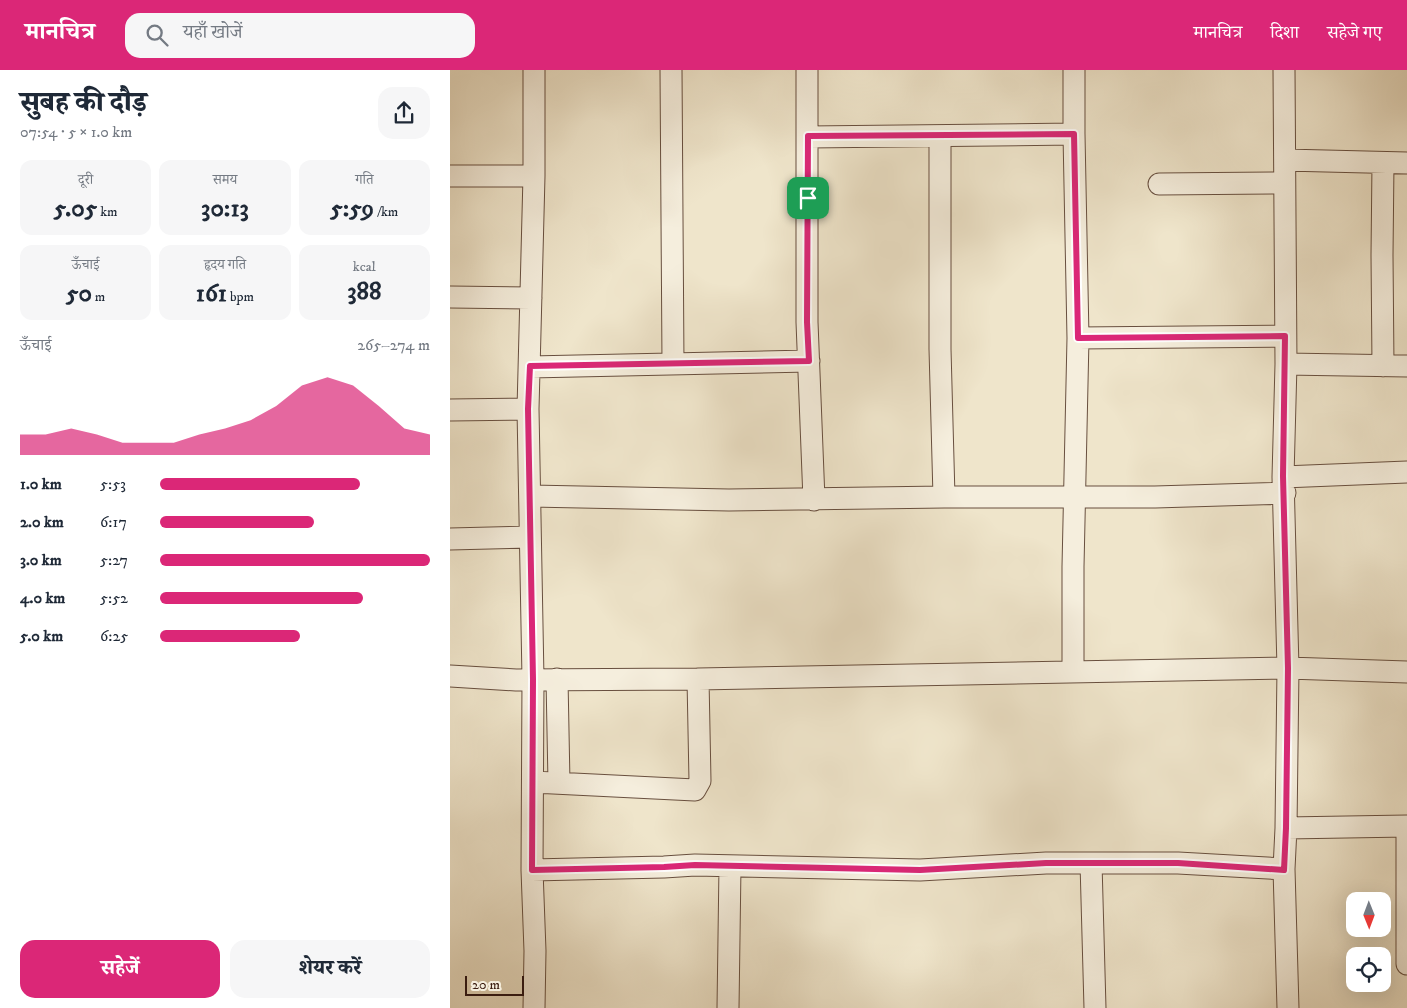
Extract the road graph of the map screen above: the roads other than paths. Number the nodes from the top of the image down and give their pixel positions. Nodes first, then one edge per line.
1 (534, 70) edge
2 (671, 70) edge
3 (807, 70) edge
4 (1074, 70) edge
5 (1284, 70) edge
6 (1074, 134) junction
7 (808, 136) junction
8 (940, 136) junction
9 (1285, 160) junction
10 (1384, 163) junction
11 (1407, 163) edge
12 (450, 176) edge
13 (534, 176) junction
14 (1284, 183) junction
15 (1159, 184) dead end
16 (450, 297) edge
17 (531, 298) junction
18 (1285, 336) junction
19 (1078, 338) junction
20 (809, 361) junction
21 (674, 364) junction
22 (1286, 364) junction
23 (530, 366) junction
24 (1383, 366) junction
25 (1407, 366) edge
26 (528, 409) junction
27 (450, 410) edge
28 (1407, 472) edge
29 (1284, 485) junction
30 (530, 496) junction
31 (944, 497) junction
32 (1075, 498) junction
33 (814, 500) junction
34 (530, 537) junction
35 (450, 539) edge
36 (1288, 668) junction
37 (1073, 672) junction
38 (1407, 672) edge
39 (450, 676) edge
40 (533, 679) junction
41 (557, 679) junction
42 (698, 679) junction
43 (533, 782) junction
44 (559, 783) junction
45 (1407, 826) edge
46 (1286, 828) junction
47 (1091, 863) junction
48 (730, 866) junction
49 (532, 870) junction
50 (1284, 870) junction
51 (1407, 964) edge
52 (534, 1008) edge
53 (728, 1008) edge
54 (1094, 1008) edge
55 (1288, 1008) edge

1 - 13 street
2 - 21 street
3 - 7 street
4 - 6 street
5 - 9 street
6 - 8 street
6 - 19 street
7 - 8 street
7 - 20 street
8 - 31 street
9 - 10 street
9 - 14 street
10 - 11 street
10 - 24 street
12 - 13 street
13 - 17 street
14 - 15 street
14 - 18 street
16 - 17 street
17 - 23 street
18 - 19 street
18 - 22 street
19 - 32 street
20 - 21 street
20 - 33 street
21 - 23 street
22 - 24 street
22 - 29 street
23 - 26 street
24 - 25 street
26 - 27 street
26 - 30 street
28 - 29 street
29 - 32 street
29 - 36 street
30 - 33 street
30 - 34 street
31 - 32 street
31 - 33 street
32 - 37 street
34 - 35 street
34 - 40 street
36 - 37 street
36 - 38 street
36 - 46 street
37 - 42 street
39 - 40 street
40 - 41 street
40 - 43 street
41 - 42 street
41 - 44 street
42 - 44 street
43 - 44 street
43 - 49 street
45 - 46 street
45 - 51 street
46 - 50 street
47 - 48 street
47 - 50 street
47 - 54 street
48 - 49 street
48 - 53 street
49 - 52 street
50 - 55 street

